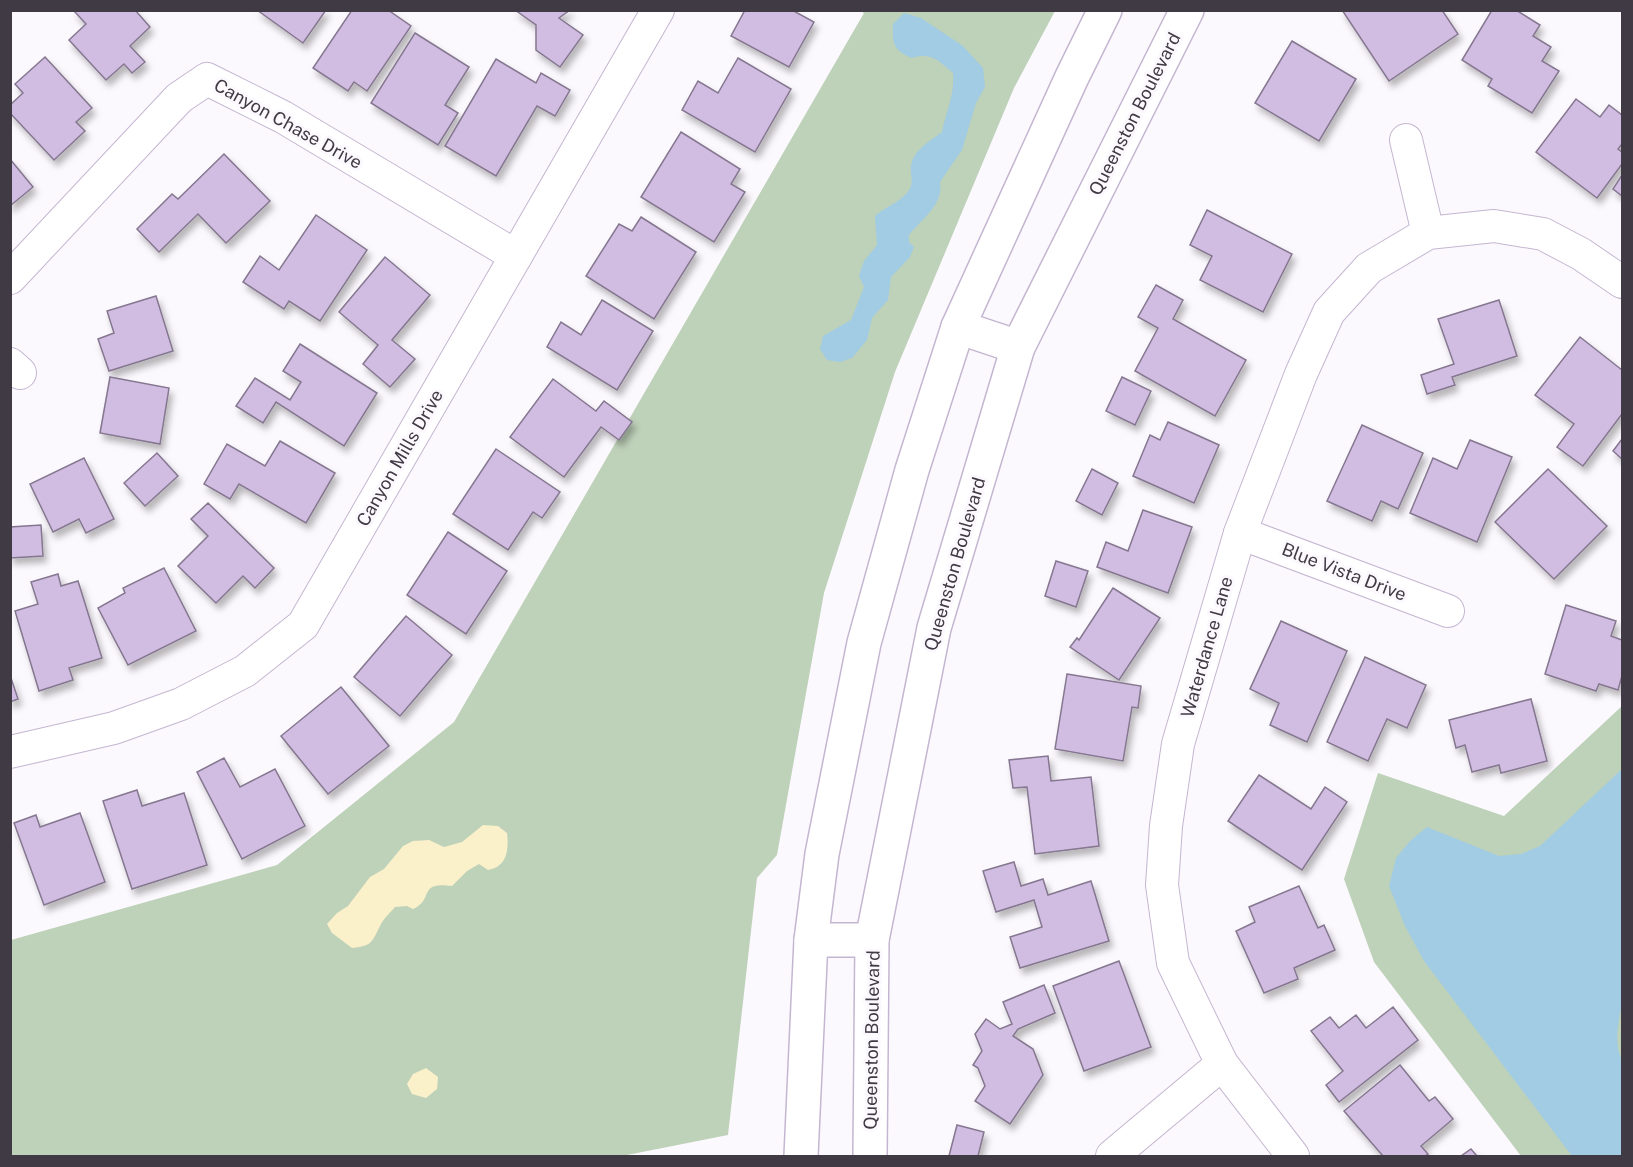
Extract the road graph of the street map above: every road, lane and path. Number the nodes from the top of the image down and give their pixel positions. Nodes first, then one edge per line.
1 (658, 10) edge
2 (1105, 10) edge
3 (1187, 10) edge
4 (1406, 140) dead end
5 (1428, 233) junction
6 (516, 256) junction
7 (10, 278) edge
8 (1623, 282) edge
9 (958, 327) junction
10 (1018, 346) junction
11 (1240, 532) junction
12 (1448, 611) dead end
13 (10, 752) edge
14 (812, 940) junction
15 (872, 940) junction
16 (1222, 1064) junction
17 (801, 1156) edge
18 (870, 1156) edge
19 (1112, 1156) edge
20 (1293, 1156) edge

1 - 6 street, Canyon Mills Drive
2 - 9 main road
3 - 10 main road, Queenston Boulevard
4 - 5 street
5 - 8 street, Waterdance Lane
5 - 11 street, Waterdance Lane
6 - 7 street, Canyon Chase Drive
6 - 13 street, Canyon Mills Drive
9 - 10 main road
9 - 14 main road
10 - 15 main road, Queenston Boulevard
11 - 12 street, Blue Vista Drive
11 - 16 street, Waterdance Lane
14 - 15 main road
14 - 17 main road
15 - 18 main road, Queenston Boulevard
16 - 19 street
16 - 20 street, Waterdance Lane

